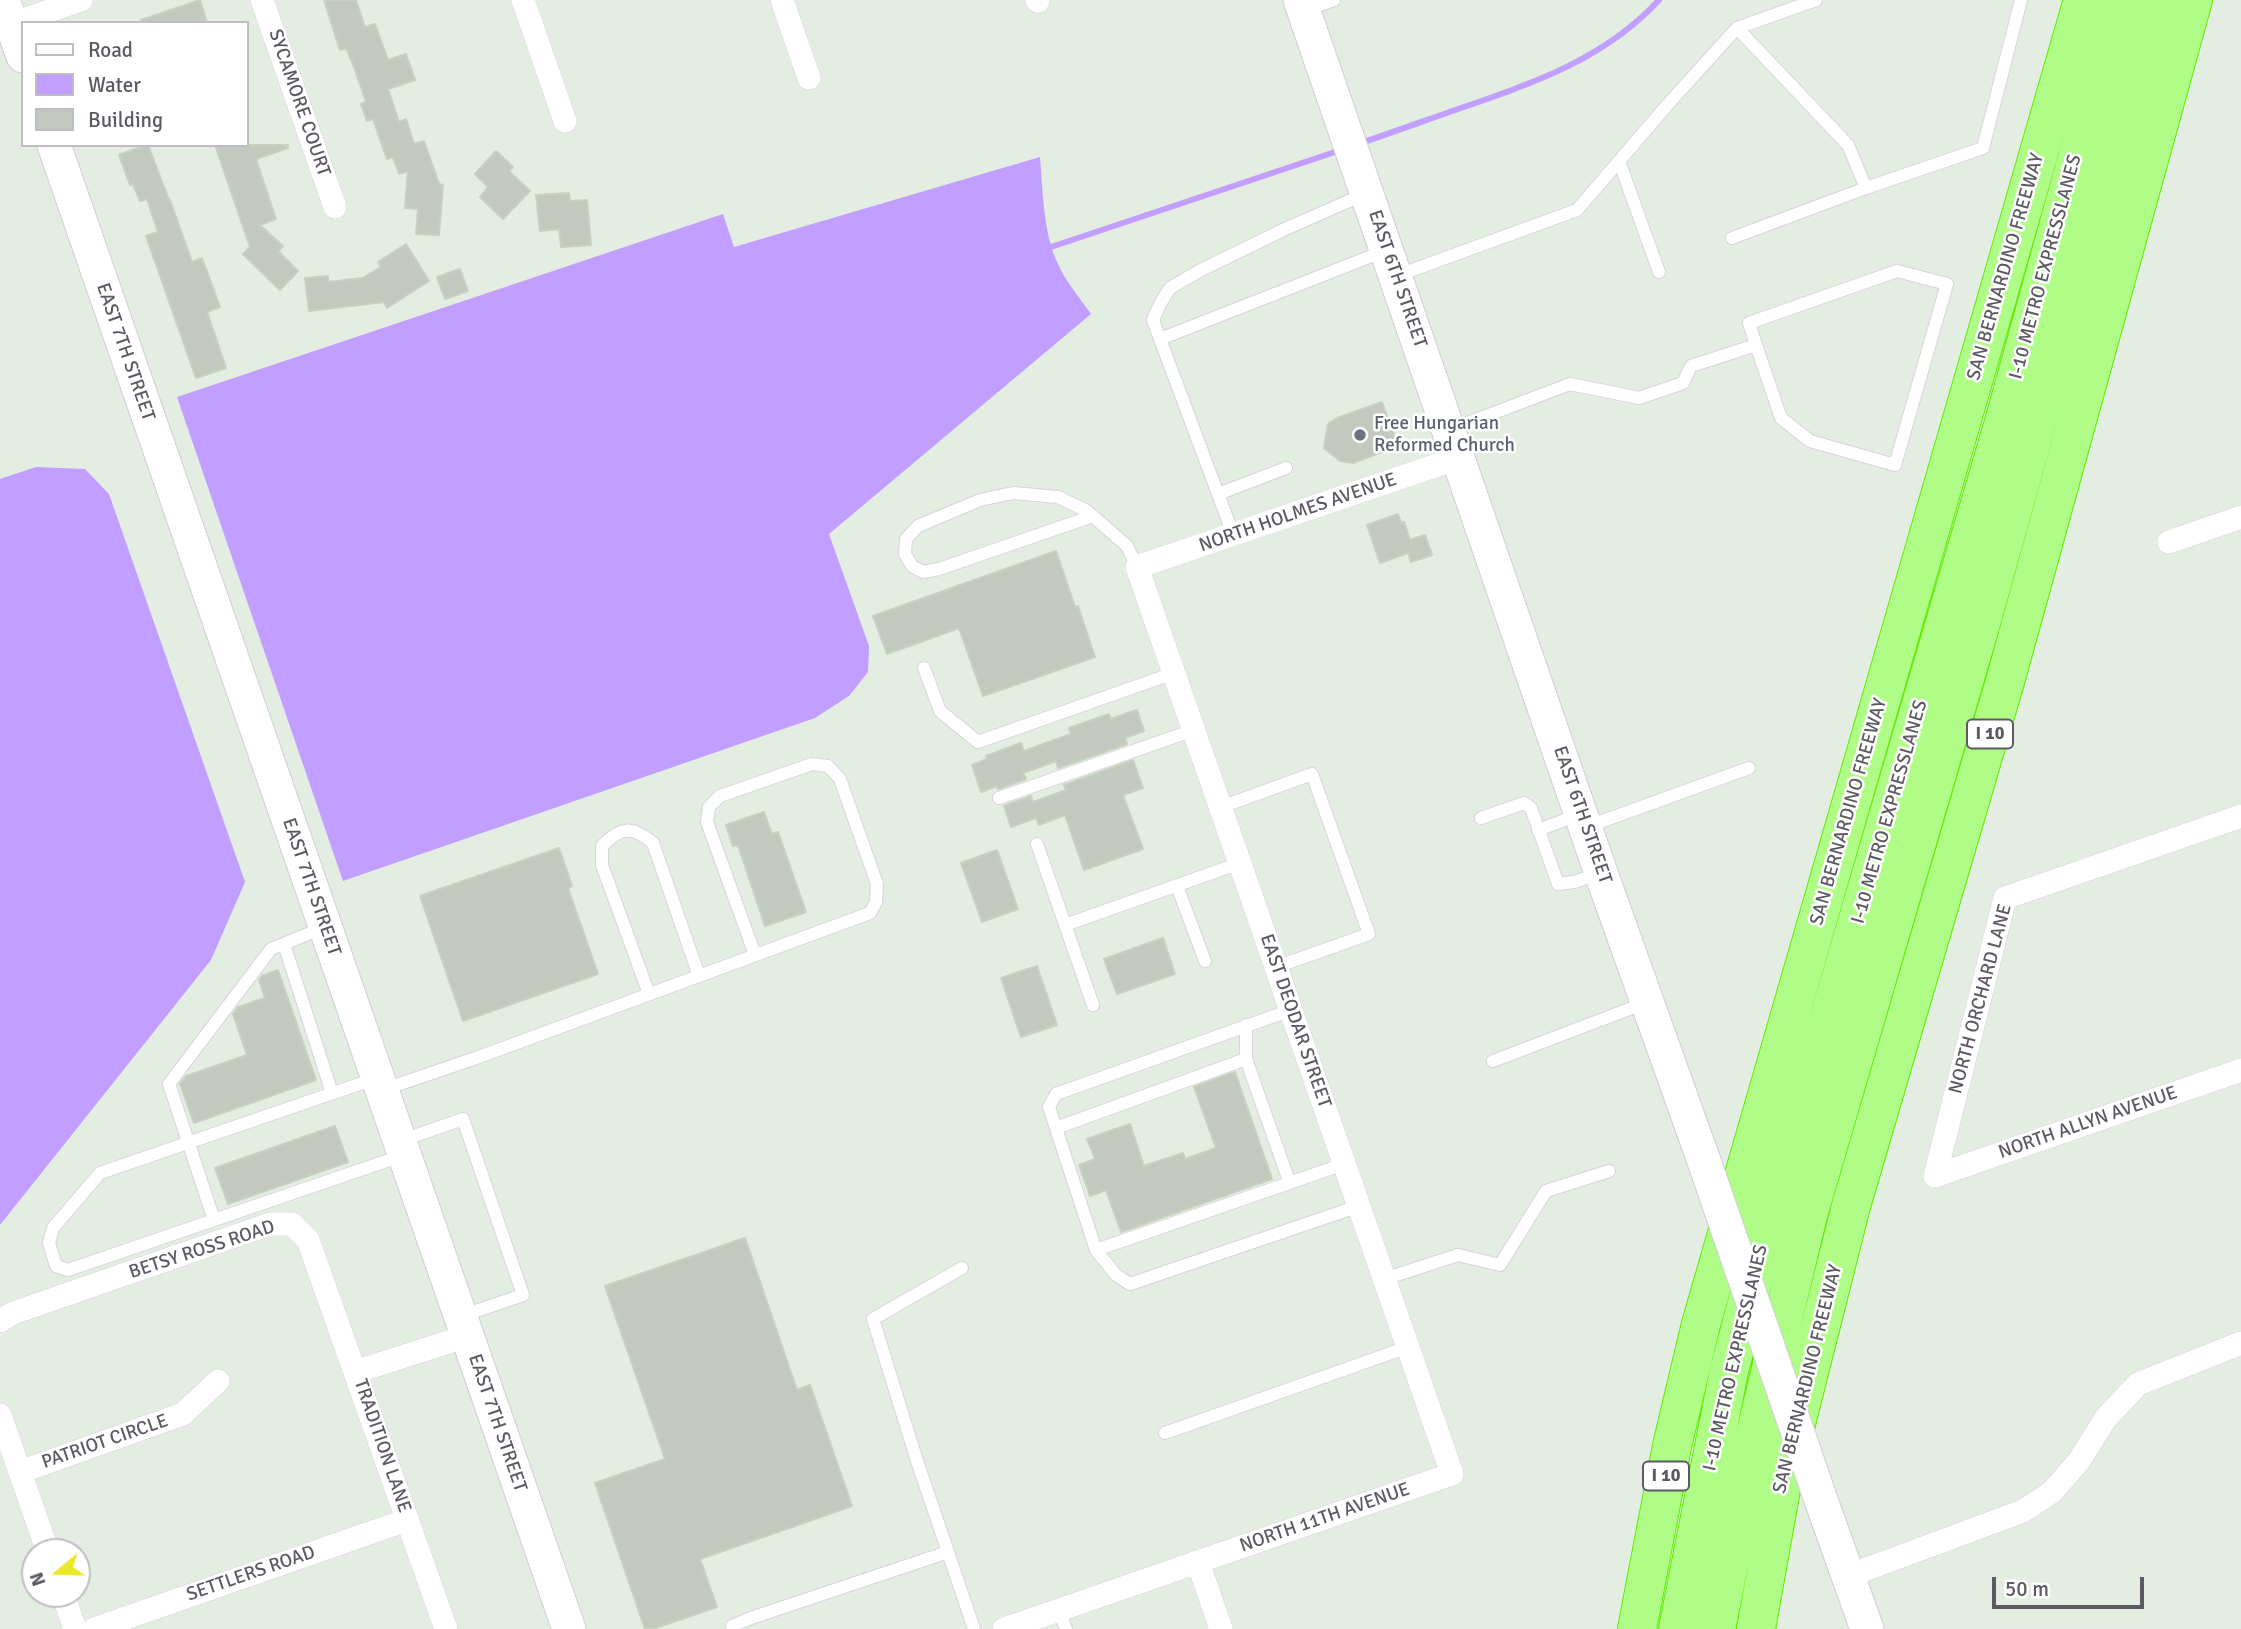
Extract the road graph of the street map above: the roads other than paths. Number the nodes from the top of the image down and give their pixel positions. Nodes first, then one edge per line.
1 (81, 0) edge
2 (262, 0) edge
3 (523, 0) edge
4 (782, 0) edge
5 (1816, 0) edge
6 (2021, 0) edge
7 (2083, 0) edge
8 (2093, 0) edge
9 (2121, 0) edge
10 (2155, 0) edge
11 (2193, 0) edge
12 (1312, 4) edge
13 (5, 17) edge
14 (1737, 28) junction
15 (21, 52) edge
16 (2062, 76) junction
17 (809, 78) dead end
18 (565, 121) dead end
19 (55, 147) edge
20 (1619, 161) junction
21 (1365, 187) junction
22 (1866, 188) junction
23 (335, 207) dead end
24 (1732, 238) dead end
25 (1391, 263) junction
26 (1659, 272) dead end
27 (2065, 323) junction
28 (1160, 338) junction
29 (1756, 345) junction
30 (1453, 444) junction
31 (1286, 468) dead end
32 (1218, 494) junction
33 (1093, 516) junction
34 (2241, 517) edge
35 (1233, 534) junction
36 (2169, 542) dead end
37 (1138, 567) junction
38 (924, 668) dead end
39 (1174, 673) junction
40 (2006, 678) junction
41 (1194, 730) junction
42 (1749, 768) dead end
43 (999, 798) dead end
44 (1221, 807) junction
45 (2241, 816) edge
46 (1481, 818) dead end
47 (1583, 820) junction
48 (1538, 830) junction
49 (1037, 844) dead end
50 (1240, 863) junction
51 (1601, 873) junction
52 (1177, 886) junction
53 (1065, 925) junction
54 (325, 927) junction
55 (284, 944) junction
56 (755, 955) junction
57 (1205, 961) dead end
58 (1276, 967) junction
59 (699, 975) junction
60 (649, 994) junction
61 (1649, 1002) junction
62 (1093, 1005) dead end
63 (1291, 1010) junction
64 (1245, 1026) junction
65 (1246, 1059) junction
66 (1493, 1061) dead end
67 (2241, 1070) edge
68 (380, 1084) junction
69 (332, 1093) junction
70 (1056, 1128) junction
71 (189, 1142) junction
72 (402, 1148) junction
73 (1345, 1164) junction
74 (1609, 1171) dead end
75 (1935, 1176) joint
76 (1289, 1181) junction
77 (1359, 1206) junction
78 (214, 1220) junction
79 (1096, 1250) junction
80 (962, 1268) dead end
81 (1384, 1279) junction
82 (0, 1321) edge
83 (464, 1326) junction
84 (2241, 1343) edge
85 (1408, 1347) junction
86 (355, 1372) junction
87 (218, 1381) dead end
88 (0, 1415) edge
89 (1165, 1433) dead end
90 (1672, 1446) junction
91 (20, 1472) junction
92 (1452, 1474) joint
93 (407, 1520) junction
94 (43, 1538) edge
95 (948, 1552) junction
96 (1198, 1562) junction
97 (1848, 1576) junction
98 (68, 1608) edge
99 (1062, 1620) edge
100 (75, 1629) edge
101 (94, 1629) edge
102 (446, 1629) edge
103 (569, 1629) edge
104 (733, 1629) edge
105 (975, 1629) edge
106 (1004, 1629) edge
107 (1221, 1629) edge
108 (1637, 1629) edge
109 (1672, 1629) edge
110 (1678, 1629) edge
111 (1716, 1629) edge
112 (1756, 1629) edge
113 (1867, 1629) edge

1 - 13 street
2 - 23 street, SYCAMORE COURT
3 - 18 street
4 - 17 street
5 - 14 lane
6 - 22 lane
7 - 16 highway, SAN BERNARDINO FREEWAY / I 10
8 - 16 highway
9 - 110 highway, I-10 METRO EXPRESSLANES
10 - 27 highway, I-10 METRO EXPRESSLANES
11 - 40 highway, SAN BERNARDINO FREEWAY / I 10
12 - 21 main road, EAST 6TH STREET
13 - 15 main road
14 - 20 lane
14 - 22 lane
16 - 90 highway, SAN BERNARDINO FREEWAY / I 10
19 - 54 main road, EAST 7TH STREET
20 - 25 lane
20 - 26 lane
21 - 25 main road, EAST 6TH STREET
21 - 28 lane
22 - 24 lane
25 - 28 lane
25 - 30 main road, EAST 6TH STREET
27 - 40 highway
27 - 111 highway, I-10 METRO EXPRESSLANES
28 - 32 lane
29 - 29 lane
29 - 30 lane
30 - 35 street, NORTH HOLMES AVENUE
30 - 47 main road, EAST 6TH STREET
31 - 32 lane
32 - 35 lane
33 - 33 lane
33 - 37 lane
34 - 36 street
35 - 37 street, NORTH HOLMES AVENUE
37 - 39 street, EAST DEODAR STREET
38 - 39 lane
39 - 41 street, EAST DEODAR STREET
40 - 112 highway, SAN BERNARDINO FREEWAY / I 10
41 - 43 lane
41 - 44 street, EAST DEODAR STREET
42 - 47 lane
44 - 50 street, EAST DEODAR STREET
44 - 58 lane
45 - 75 street, NORTH ORCHARD LANE
46 - 48 lane
47 - 48 lane
47 - 51 main road, EAST 6TH STREET
48 - 51 lane
49 - 53 lane
50 - 52 lane
50 - 58 street, EAST DEODAR STREET
51 - 61 main road, EAST 6TH STREET
52 - 53 lane
52 - 57 lane
53 - 62 lane
54 - 55 lane
54 - 68 main road, EAST 7TH STREET
55 - 69 lane
55 - 71 lane
56 - 56 lane
56 - 59 lane
58 - 63 street, EAST DEODAR STREET
59 - 60 lane
59 - 60 lane
60 - 68 lane
61 - 66 lane
61 - 97 main road, EAST 6TH STREET, bridge
63 - 64 lane
63 - 73 street, EAST DEODAR STREET
64 - 65 lane
64 - 70 lane
65 - 70 lane
65 - 76 lane
67 - 75 street, NORTH ALLYN AVENUE
68 - 69 lane
68 - 72 main road, EAST 7TH STREET
69 - 71 lane
70 - 79 lane
71 - 78 lane
71 - 78 lane
72 - 78 lane
72 - 83 main road, EAST 7TH STREET
72 - 83 lane
73 - 76 lane
73 - 77 street, EAST DEODAR STREET
74 - 81 lane
76 - 79 lane
77 - 79 lane
77 - 81 street, EAST DEODAR STREET
80 - 95 lane
81 - 85 street, EAST DEODAR STREET
82 - 86 street, BETSY ROSS ROAD
83 - 86 street, TRADITION LANE
83 - 103 main road, EAST 7TH STREET
84 - 97 street
85 - 89 lane
85 - 92 street, EAST DEODAR STREET
86 - 93 street, TRADITION LANE
87 - 91 street, PATRIOT CIRCLE
88 - 91 street
90 - 108 highway, SAN BERNARDINO FREEWAY / I 10
90 - 109 highway
91 - 94 street
92 - 96 street, NORTH 11TH AVENUE
93 - 101 street, SETTLERS ROAD
93 - 102 street, TRADITION LANE
95 - 104 lane
95 - 105 lane
96 - 99 street, NORTH 11TH AVENUE
96 - 107 street
97 - 113 main road, EAST 6TH STREET
98 - 100 street
99 - 106 street, NORTH 11TH AVENUE

